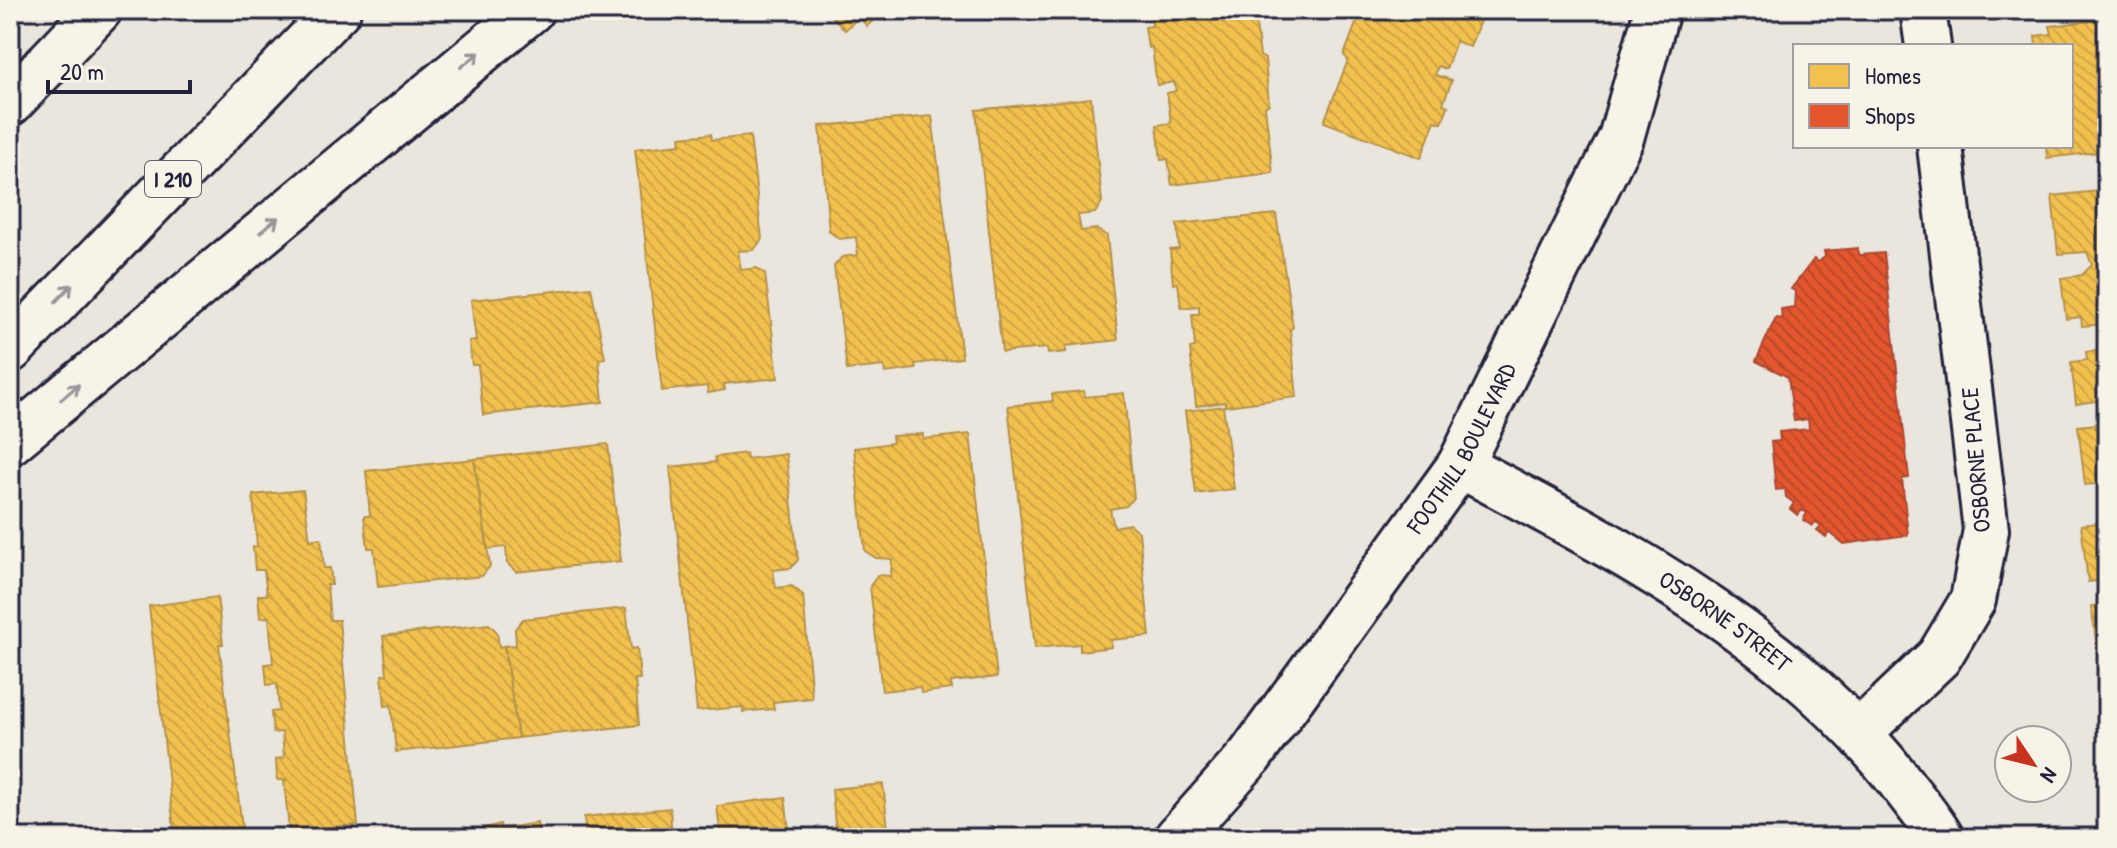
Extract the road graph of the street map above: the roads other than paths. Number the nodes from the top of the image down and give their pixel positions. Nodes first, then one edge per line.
1 (99, 10) edge
2 (338, 10) edge
3 (531, 10) edge
4 (1657, 10) edge
5 (1923, 10) edge
6 (1928, 44) edge
7 (10, 103) edge
8 (1940, 148) edge
9 (10, 350) edge
10 (10, 442) edge
11 (1460, 465) junction
12 (1861, 731) junction
13 (1177, 838) edge
14 (1941, 838) edge

1 - 7 main road
9 -> 2 main road, I 210
10 -> 3 main road
4 - 11 main road, FOOTHILL BOULEVARD
5 - 6 main road
8 - 12 main road, OSBORNE PLACE
11 - 12 main road, OSBORNE STREET
11 - 13 main road, FOOTHILL BOULEVARD
12 - 14 main road, OSBORNE STREET

